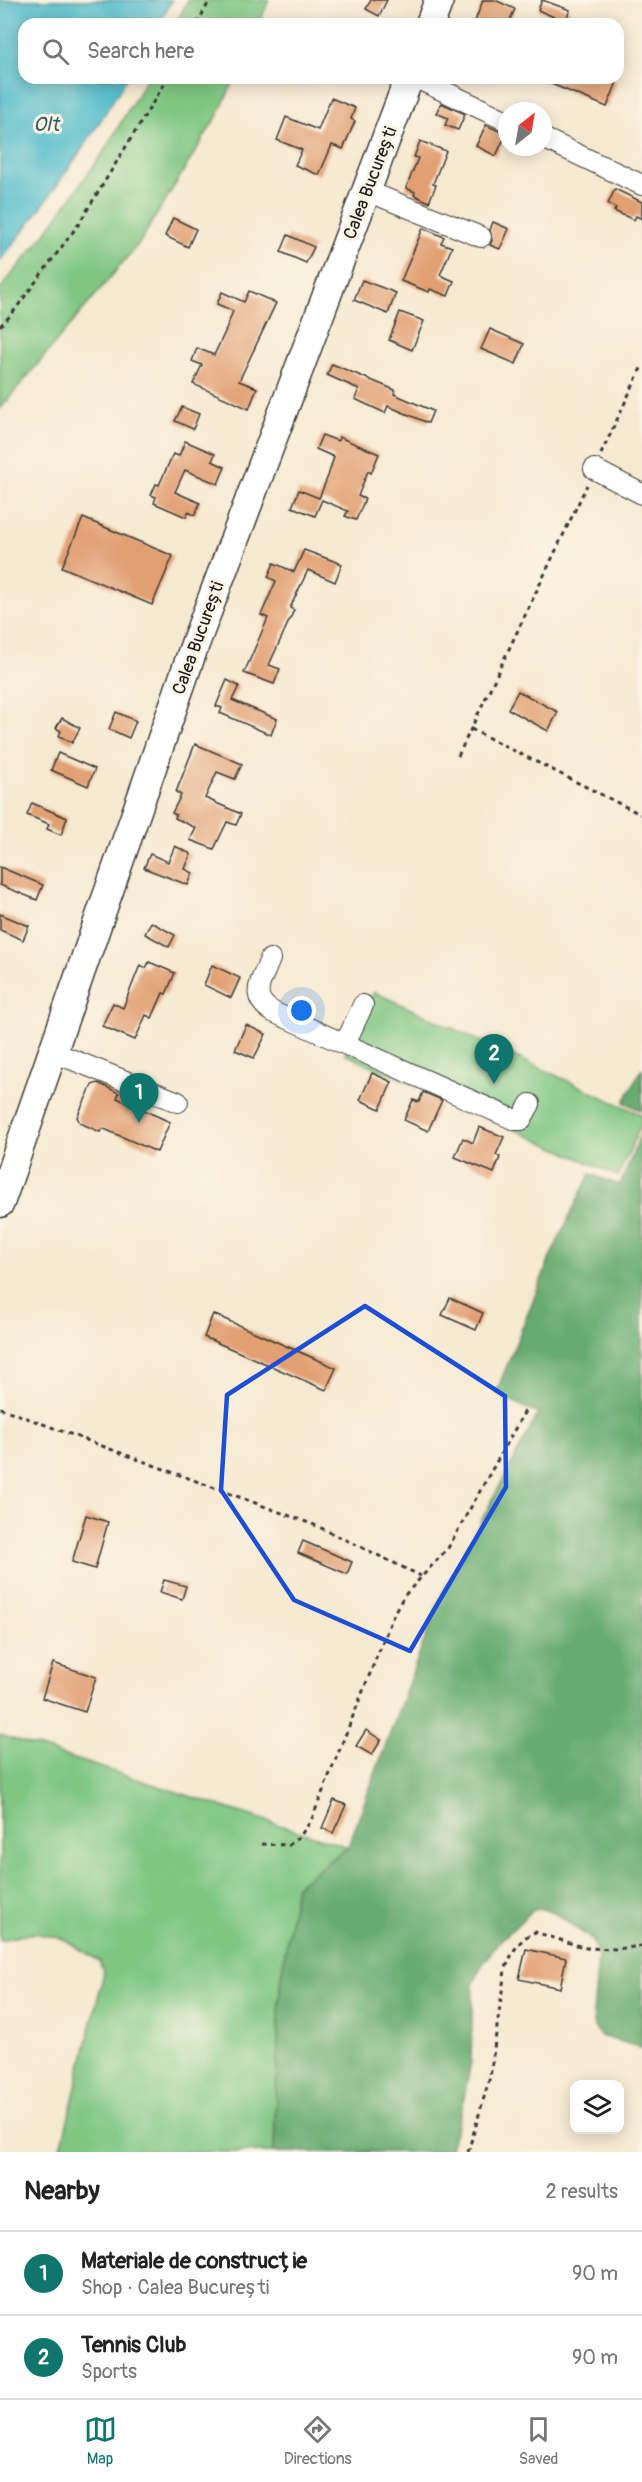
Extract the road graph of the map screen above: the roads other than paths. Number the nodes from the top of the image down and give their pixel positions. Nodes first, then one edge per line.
1 (439, 0) edge
2 (432, 18) edge
3 (408, 84) edge
4 (429, 84) edge
5 (498, 117) edge
6 (552, 142) edge
7 (642, 186) edge
8 (367, 191) junction
9 (481, 237) dead end
10 (594, 468) road end
11 (642, 494) edge
12 (270, 959) dead end
13 (363, 1005) dead end
14 (345, 1044) junction
15 (53, 1052) junction
16 (178, 1102) dead end
17 (530, 1104) dead end
18 (0, 1203) edge

1 - 2 highway
3 - 8 highway, Calea București
4 - 5 street
6 - 7 street
8 - 9 street
8 - 15 highway, Calea București
10 - 11 street
12 - 14 street
13 - 14 street
14 - 17 street
15 - 16 street
15 - 18 highway, Calea București

